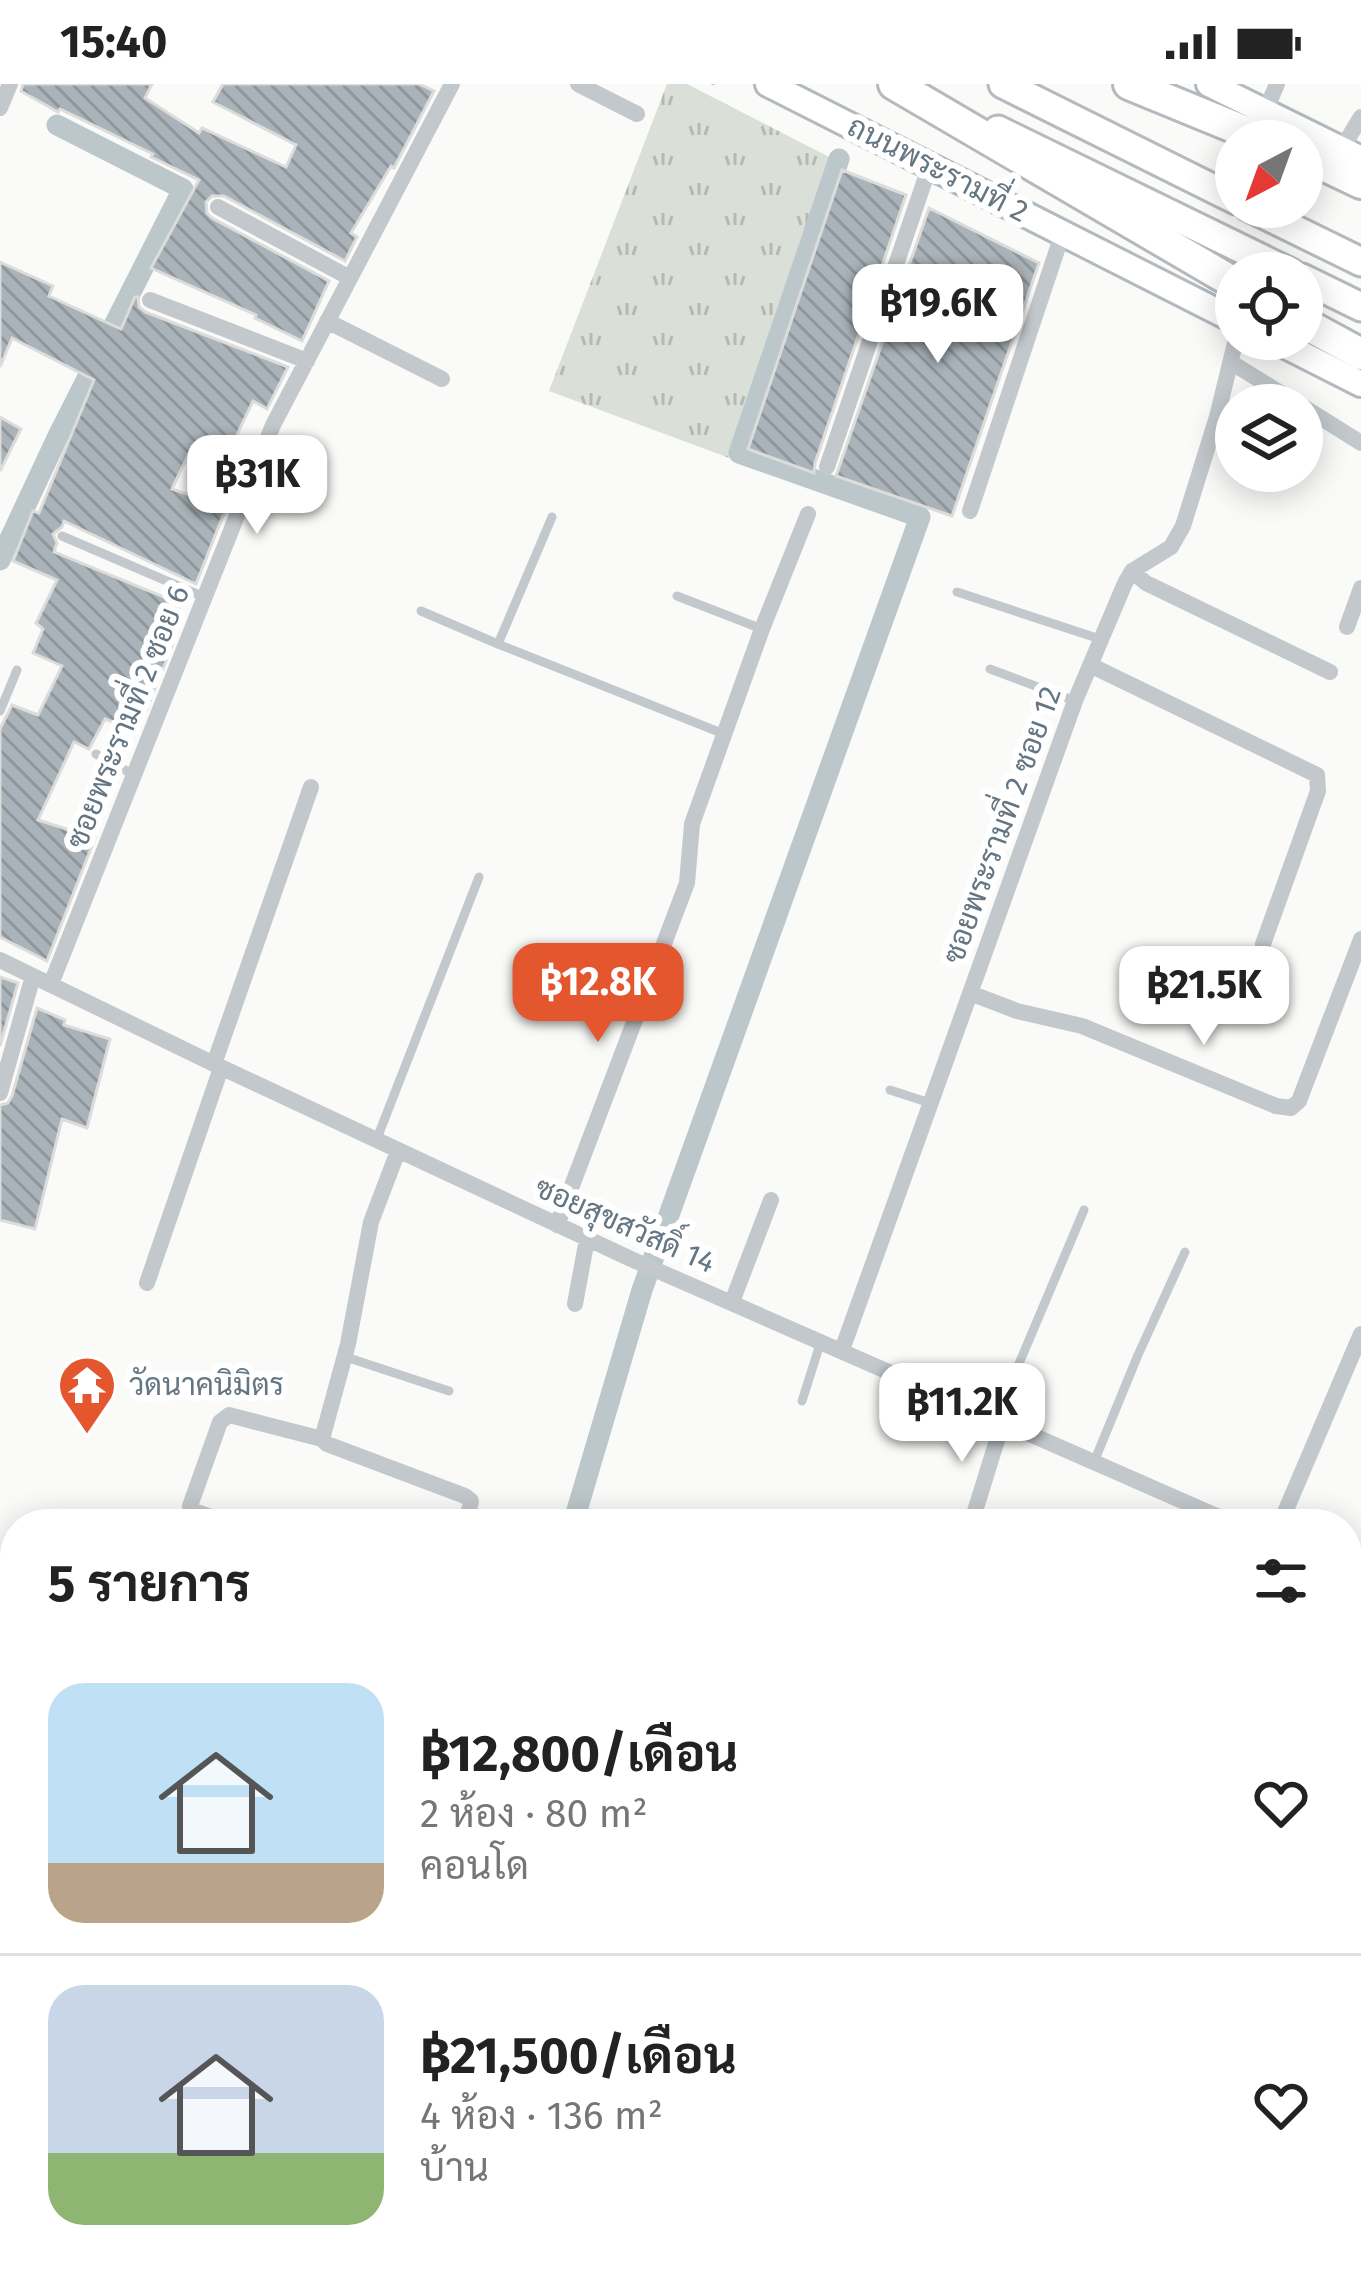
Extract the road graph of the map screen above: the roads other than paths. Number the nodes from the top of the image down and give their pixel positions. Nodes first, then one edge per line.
1 (10, 84) edge
2 (452, 84) edge
3 (578, 84) edge
4 (768, 84) edge
5 (898, 84) edge
6 (1003, 84) edge
7 (1129, 84) edge
8 (1160, 84) edge
9 (1209, 84) edge
10 (1277, 84) edge
11 (0, 108) edge
12 (637, 114) dead end
13 (1361, 117) edge
14 (1237, 120) edge
15 (1244, 120) edge
16 (1256, 120) edge
17 (1272, 120) edge
18 (1326, 156) edge
19 (930, 165) junction
20 (1361, 183) edge
21 (1215, 190) edge
22 (218, 207) dead end
23 (1292, 228) edge
24 (1063, 232) junction
25 (1247, 252) edge
26 (1361, 262) edge
27 (1215, 272) edge
28 (350, 278) junction
29 (1323, 288) edge
30 (150, 300) dead end
31 (1361, 307) edge
32 (1215, 310) edge
33 (328, 321) junction
34 (1323, 334) edge
35 (1361, 354) edge
36 (1232, 360) edge
37 (1314, 360) edge
38 (307, 361) junction
39 (1232, 363) junction
40 (442, 380) dead end
41 (1266, 384) edge
42 (1361, 384) edge
43 (1323, 419) edge
44 (1361, 442) edge
45 (827, 467) dead end
46 (970, 511) dead end
47 (808, 514) dead end
48 (552, 517) dead end
49 (62, 536) dead end
50 (1132, 572) junction
51 (1361, 588) edge
52 (957, 592) dead end
53 (677, 596) dead end
54 (205, 597) junction
55 (422, 611) dead end
56 (1347, 627) dead end
57 (762, 629) junction
58 (1100, 639) junction
59 (497, 644) junction
60 (1090, 665) junction
61 (990, 669) dead end
62 (17, 670) dead end
63 (1330, 672) dead end
64 (1075, 700) junction
65 (0, 711) edge
66 (724, 734) junction
67 (96, 754) dead end
68 (134, 775) junction
69 (311, 787) dead end
70 (478, 877) dead end
71 (1361, 939) edge
72 (1263, 944) dead end
73 (0, 960) edge
74 (33, 976) junction
75 (51, 984) junction
76 (970, 993) junction
77 (218, 1066) junction
78 (890, 1090) dead end
79 (0, 1093) edge
80 (931, 1103) junction
81 (376, 1141) junction
82 (398, 1151) junction
83 (771, 1200) dead end
84 (1084, 1210) dead end
85 (557, 1225) junction
86 (587, 1240) junction
87 (1185, 1252) dead end
88 (147, 1283) dead end
89 (732, 1302) junction
90 (575, 1304) dead end
91 (1361, 1334) edge
92 (820, 1341) junction
93 (842, 1351) junction
94 (345, 1357) junction
95 (449, 1391) dead end
96 (802, 1401) dead end
97 (999, 1420) junction
98 (322, 1439) junction
99 (1094, 1462) junction
100 (192, 1509) edge
101 (471, 1509) edge
102 (975, 1509) edge
103 (1201, 1509) edge
104 (1286, 1509) edge

1 - 11 street
2 - 28 street, ซอยพระรามที่ 2 ซอย 6
3 - 12 street
4 - 19 main road, ถนนพระรามที่ 2
5 - 25 main road, ถนนพระรามที่ 2
5 - 27 highway
6 - 21 main road
7 - 14 highway
8 - 15 highway
9 - 16 main road
10 - 17 street
13 - 18 street
18 - 20 highway
19 - 24 main road, ถนนพระรามที่ 2
19 - 45 street
22 - 28 street
23 - 26 main road
24 - 32 main road, ถนนพระรามที่ 2
24 - 46 street
28 - 33 street, ซอยพระรามที่ 2 ซอย 6
29 - 31 main road
30 - 38 street
33 - 38 street, ซอยพระรามที่ 2 ซอย 6
33 - 40 street
34 - 35 highway
36 - 39 street, ซอยพระรามที่ 2 ซอย 12
37 - 42 main road
38 - 54 street, ซอยพระรามที่ 2 ซอย 6
39 - 41 street
39 - 50 street, ซอยพระรามที่ 2 ซอย 12
43 - 44 street
47 - 57 street
48 - 59 lane
49 - 54 lane
50 - 58 street, ซอยพระรามที่ 2 ซอย 12
50 - 63 street
51 - 56 street
52 - 58 lane
53 - 57 lane
54 - 68 street, ซอยพระรามที่ 2 ซอย 6
55 - 59 lane
57 - 66 street
58 - 60 street, ซอยพระรามที่ 2 ซอย 12
59 - 66 lane
60 - 64 street, ซอยพระรามที่ 2 ซอย 12
60 - 72 street
61 - 64 lane
62 - 65 lane
64 - 76 street, ซอยพระรามที่ 2 ซอย 12
66 - 85 street
67 - 68 lane
68 - 75 street, ซอยพระรามที่ 2 ซอย 6
69 - 77 street
70 - 81 lane
71 - 76 street
73 - 74 street, ซอยสุขสวัสดิ์ 14
74 - 75 street, ซอยสุขสวัสดิ์ 14
74 - 79 street
75 - 77 street, ซอยสุขสวัสดิ์ 14
76 - 80 street, ซอยพระรามที่ 2 ซอย 12
77 - 81 street, ซอยสุขสวัสดิ์ 14
77 - 88 street
78 - 80 lane
80 - 93 street, ซอยพระรามที่ 2 ซอย 12
81 - 82 street, ซอยสุขสวัสดิ์ 14
82 - 85 street, ซอยสุขสวัสดิ์ 14
82 - 94 street
83 - 89 street
84 - 97 lane
85 - 86 street, ซอยสุขสวัสดิ์ 14
86 - 89 street, ซอยสุขสวัสดิ์ 14
86 - 90 street
87 - 99 lane
89 - 92 street, ซอยสุขสวัสดิ์ 14
91 - 104 street
92 - 93 street, ซอยสุขสวัสดิ์ 14
92 - 96 lane
93 - 97 street, ซอยสุขสวัสดิ์ 14
94 - 95 lane
94 - 98 street
97 - 99 street, ซอยสุขสวัสดิ์ 14
97 - 102 street
98 - 100 street
98 - 101 street
99 - 103 street, ซอยสุขสวัสดิ์ 14

